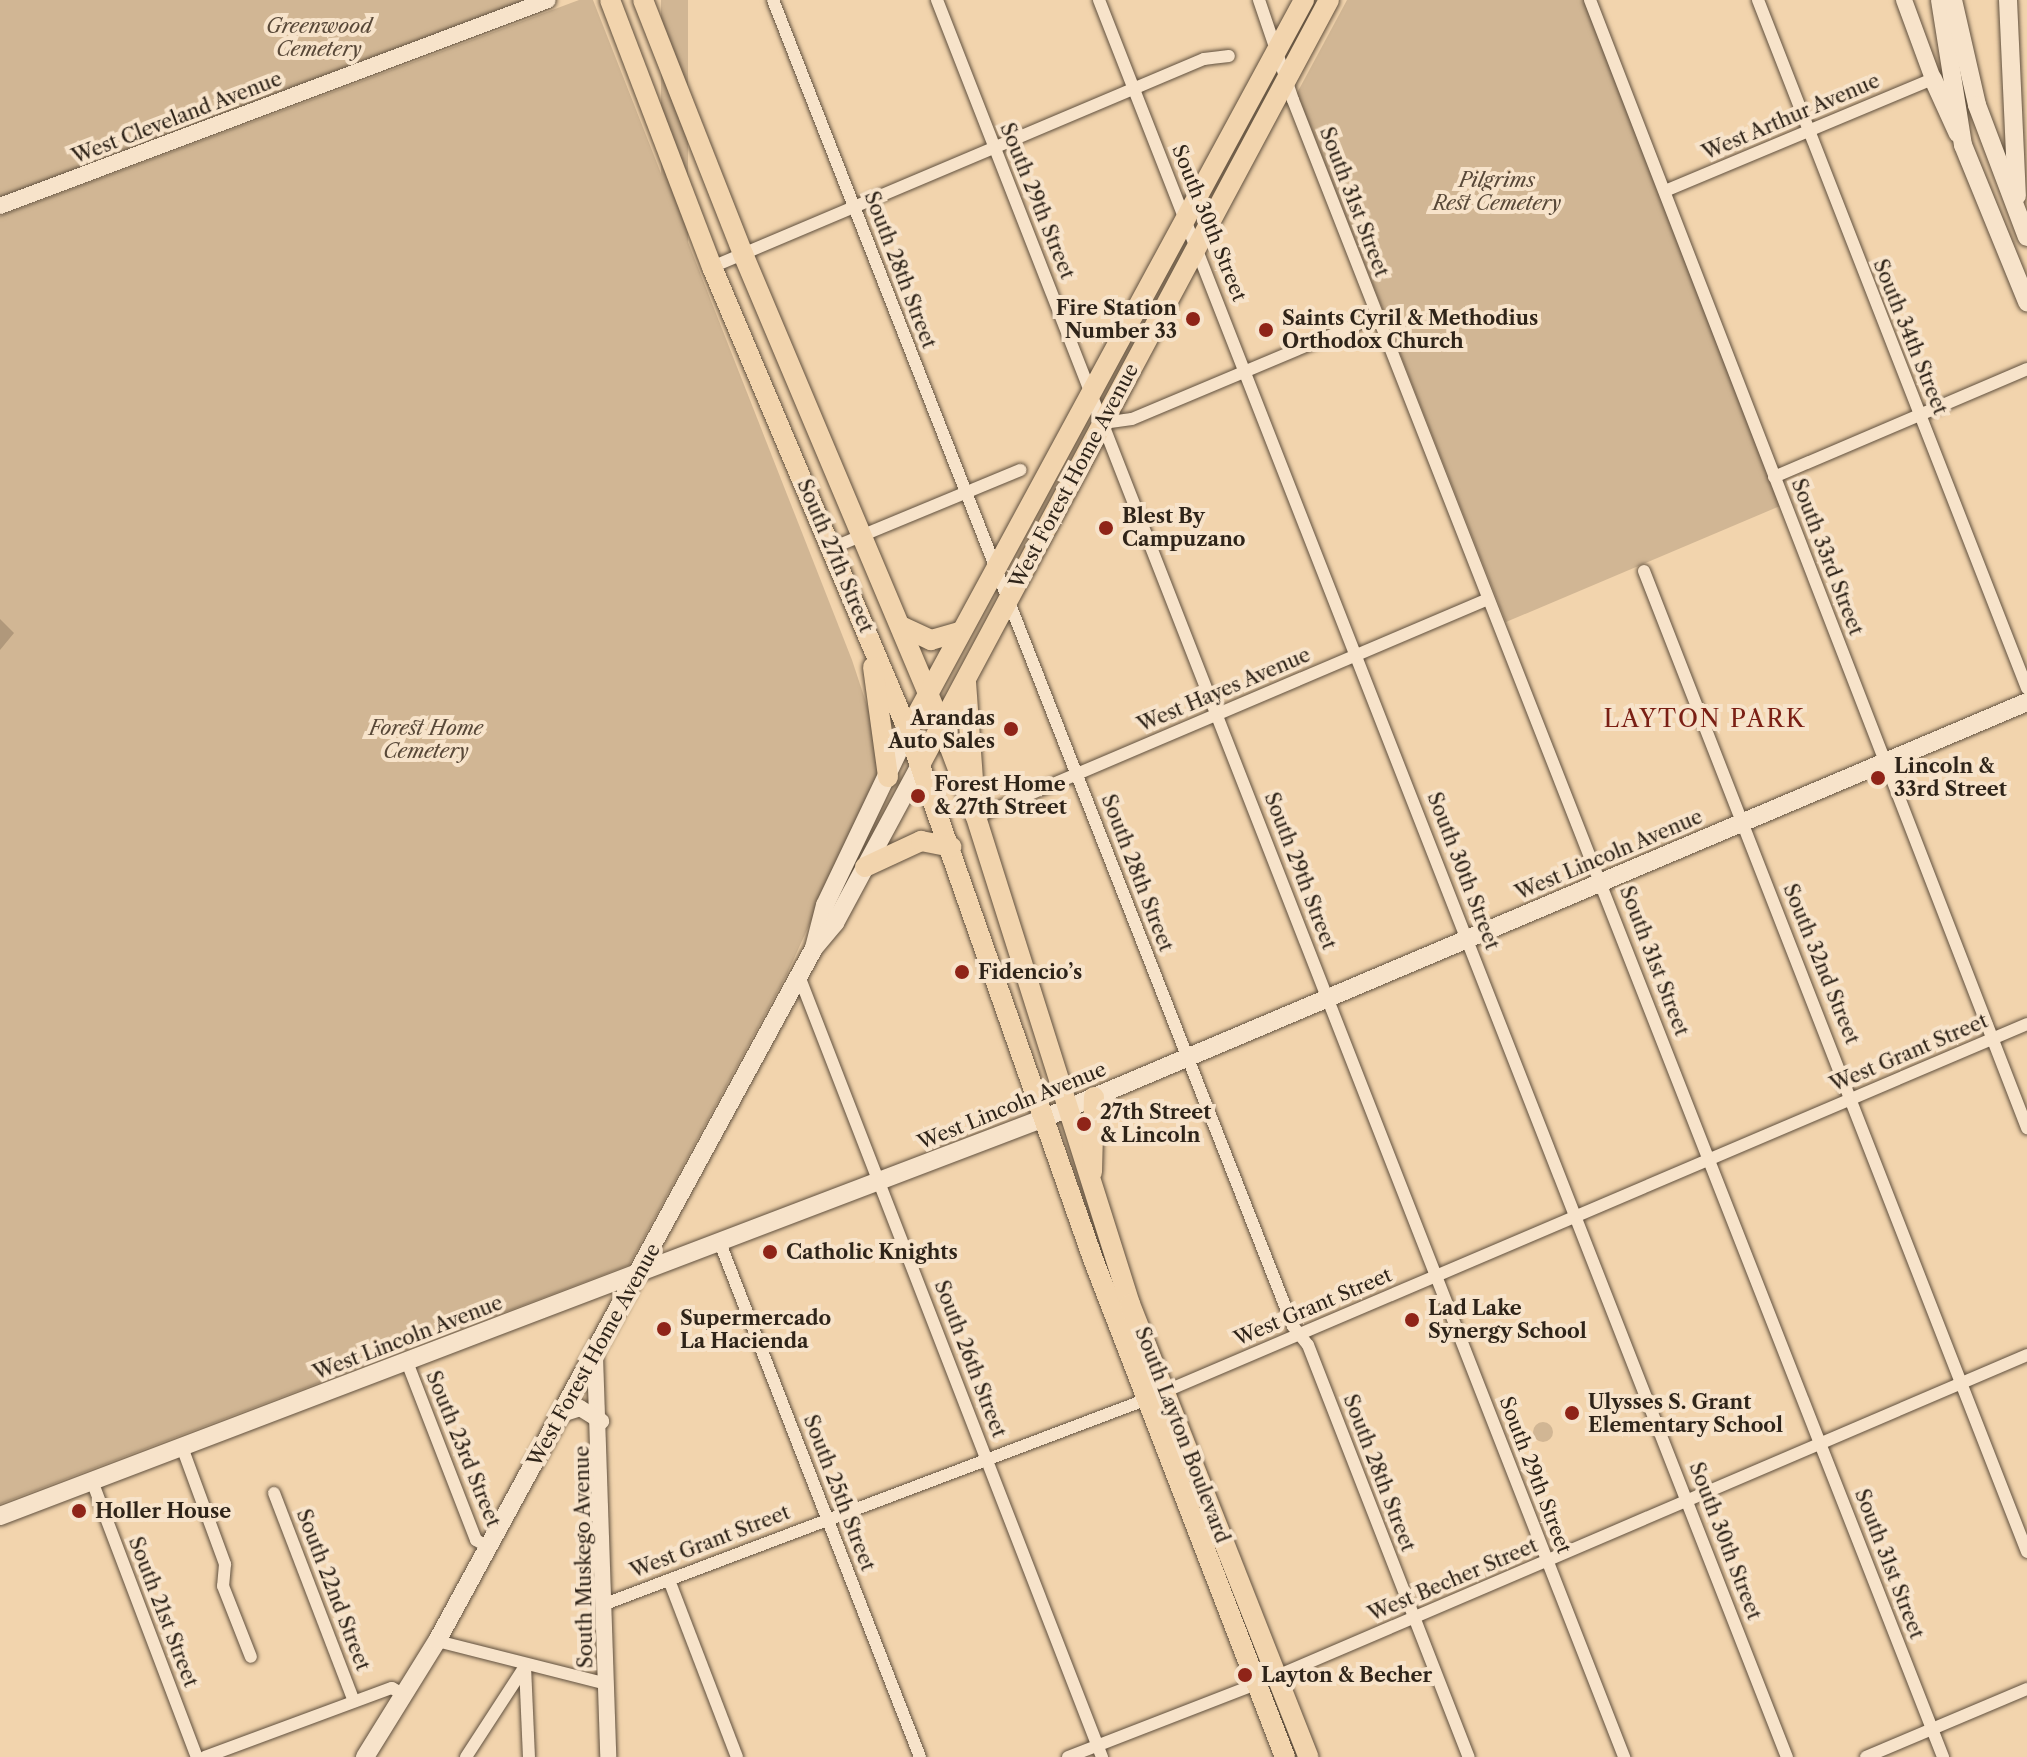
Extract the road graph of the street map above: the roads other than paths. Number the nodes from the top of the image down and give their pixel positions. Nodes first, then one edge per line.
1 (548, 0) edge
2 (610, 0) edge
3 (643, 0) edge
4 (773, 0) edge
5 (937, 0) edge
6 (1099, 0) edge
7 (1259, 0) edge
8 (1304, 0) edge
9 (1329, 0) edge
10 (1590, 0) edge
11 (1758, 0) edge
12 (1904, 0) edge
13 (1940, 0) edge
14 (1953, 0) edge
15 (2008, 0) edge
16 (1277, 49) junction
17 (1229, 56) dead end
18 (1933, 79) junction
19 (1287, 81) junction
20 (1135, 91) junction
21 (1808, 131) junction
22 (1963, 145) junction
23 (995, 149) junction
24 (1665, 191) junction
25 (0, 206) edge
26 (855, 208) junction
27 (2019, 215) junction
28 (1185, 216) junction
29 (2027, 237) edge
30 (1197, 246) junction
31 (743, 254) junction
32 (712, 267) junction
33 (2027, 302) edge
34 (1377, 316) junction
35 (2027, 369) edge
36 (1246, 372) junction
37 (1091, 392) junction
38 (1920, 415) junction
39 (1103, 423) junction
40 (1020, 470) dead end
41 (1774, 477) junction
42 (967, 493) junction
43 (864, 535) junction
44 (832, 548) junction
45 (996, 565) junction
46 (1644, 571) dead end
47 (1008, 599) junction
48 (1488, 599) junction
49 (903, 627) junction
50 (867, 632) junction
51 (959, 632) junction
52 (1357, 655) junction
53 (966, 678) junction
54 (2027, 688) edge
55 (928, 692) junction
56 (2027, 702) edge
57 (1217, 715) junction
58 (941, 724) junction
59 (908, 731) junction
60 (1884, 760) junction
61 (921, 763) junction
62 (1077, 774) junction
63 (888, 777) junction
64 (976, 817) junction
65 (1743, 821) junction
66 (951, 847) junction
67 (865, 867) junction
68 (1602, 882) junction
69 (1468, 939) junction
70 (814, 948) junction
71 (799, 976) junction
72 (1328, 999) junction
73 (2027, 1024) edge
74 (1993, 1039) junction
75 (1188, 1058) junction
76 (1094, 1097) junction
77 (1853, 1098) junction
78 (1068, 1108) junction
79 (1047, 1117) junction
80 (2027, 1128) edge
81 (1711, 1160) junction
82 (881, 1182) junction
83 (1091, 1184) junction
84 (1576, 1218) junction
85 (720, 1243) junction
86 (639, 1275) junction
87 (1437, 1278) junction
88 (1300, 1334) junction
89 (2027, 1355) edge
90 (595, 1356) junction
91 (407, 1362) junction
92 (1961, 1384) junction
93 (1165, 1392) junction
94 (1145, 1400) junction
95 (562, 1414) junction
96 (601, 1421) junction
97 (1821, 1444) junction
98 (182, 1447) junction
99 (986, 1458) junction
100 (92, 1481) junction
101 (274, 1493) dead end
102 (1688, 1501) junction
103 (0, 1516) edge
104 (828, 1519) junction
105 (488, 1547) junction
106 (2027, 1552) edge
107 (1547, 1561) junction
108 (669, 1580) junction
109 (605, 1604) junction
110 (1414, 1618) junction
111 (437, 1641) junction
112 (251, 1657) dead end
113 (525, 1666) junction
114 (1277, 1676) junction
115 (607, 1684) junction
116 (1256, 1685) junction
117 (2027, 1689) edge
118 (404, 1695) junction
119 (354, 1701) junction
120 (1932, 1729) junction
121 (1100, 1751) edge
122 (197, 1757) edge
123 (205, 1757) edge
124 (365, 1757) edge
125 (466, 1757) edge
126 (529, 1757) edge
127 (608, 1757) edge
128 (737, 1757) edge
129 (920, 1757) edge
130 (1068, 1757) edge
131 (1285, 1757) edge
132 (1308, 1757) edge
133 (1469, 1757) edge
134 (1624, 1757) edge
135 (1787, 1757) edge
136 (1866, 1757) edge
137 (1943, 1757) edge

1 - 25 street, West Cleveland Avenue
2 - 32 main road, South 27th Street
3 - 31 main road, South 27th Street
4 - 26 street, South 28th Street
5 - 23 street, South 29th Street
6 - 20 street, South 30th Street
7 - 16 street, South 31st Street
8 - 16 main road, West Forest Home Avenue
9 - 19 main road, West Forest Home Avenue
10 - 24 street, South 33rd Street
11 - 21 street, South 34th Street
12 - 18 street
13 - 22 main road
14 - 27 main road
15 - 27 main road
16 - 19 street, South 31st Street
16 - 28 main road, West Forest Home Avenue
17 - 20 street
18 - 21 street, West Arthur Avenue
18 - 22 main road
19 - 30 main road, West Forest Home Avenue
19 - 34 street, South 31st Street
20 - 23 street
20 - 28 street, South 30th Street
21 - 24 street, West Arthur Avenue
21 - 38 street, South 34th Street
22 - 33 main road
23 - 26 street
23 - 37 street, South 29th Street
24 - 41 street, South 33rd Street
26 - 31 street
26 - 42 street, South 28th Street
27 - 29 main road
28 - 30 street, South 30th Street
28 - 37 main road, West Forest Home Avenue
30 - 36 street, South 30th Street
30 - 39 main road, West Forest Home Avenue
31 - 32 street
31 - 43 main road, South 27th Street
32 - 44 main road, South 27th Street
34 - 36 street
34 - 48 street, South 31st Street
35 - 38 street
36 - 39 street
36 - 52 street, South 30th Street
37 - 39 street, South 29th Street
37 - 45 main road, West Forest Home Avenue
38 - 41 street
38 - 54 street, South 34th Street
39 - 47 main road, West Forest Home Avenue
39 - 57 street, South 29th Street
40 - 42 street
41 - 60 street, South 33rd Street
42 - 43 street
42 - 45 street, South 28th Street
43 - 44 street
43 - 49 main road, South 27th Street
44 - 50 main road, South 27th Street
45 - 47 street, South 28th Street
45 - 51 main road, West Forest Home Avenue
46 - 65 street, South 32nd Street
47 - 53 main road, West Forest Home Avenue
47 - 62 street, South 28th Street
48 - 52 street, West Hayes Avenue
48 - 68 street, South 31st Street
49 - 51 main road
49 - 55 main road, South 27th Street
50 - 59 main road, South 27th Street
50 - 63 main road
51 - 55 main road, West Forest Home Avenue
52 - 57 street, West Hayes Avenue
52 - 69 street, South 30th Street
53 - 58 main road, West Forest Home Avenue
53 - 64 main road
55 - 58 main road, South 27th Street
55 - 59 main road, West Forest Home Avenue
56 - 60 main road, West Lincoln Avenue
57 - 62 street, West Hayes Avenue
57 - 72 street, South 29th Street
58 - 61 main road, West Forest Home Avenue
58 - 64 main road, South 27th Street
59 - 61 main road, South 27th Street
59 - 63 main road, West Forest Home Avenue
60 - 65 main road, West Lincoln Avenue
60 - 74 street, South 33rd Street
61 - 66 main road, South 27th Street
61 - 67 main road, West Forest Home Avenue
62 - 64 street, West Hayes Avenue
62 - 75 street, South 28th Street
63 - 70 main road, West Forest Home Avenue
64 - 78 main road, South 27th Street
65 - 68 main road, West Lincoln Avenue
65 - 77 street, South 32nd Street
66 - 67 main road
66 - 79 main road, South 27th Street
67 - 70 main road, West Forest Home Avenue
68 - 69 main road, West Lincoln Avenue
68 - 81 street, South 31st Street
69 - 72 main road, West Lincoln Avenue
69 - 84 street, South 30th Street
70 - 71 main road, West Forest Home Avenue
71 - 82 street, South 26th Street
71 - 86 main road, West Forest Home Avenue
72 - 75 main road, West Lincoln Avenue
72 - 87 street, South 29th Street
73 - 74 street, West Grant Street
74 - 77 street, West Grant Street
74 - 80 street, South 33rd Street
75 - 76 main road, West Lincoln Avenue
75 - 88 street, South 28th Street
76 - 78 main road, West Lincoln Avenue
76 - 83 main road
77 - 81 street, West Grant Street
77 - 92 street, South 32nd Street
78 - 79 main road, West Lincoln Avenue
78 - 83 main road, South Layton Boulevard
79 - 82 main road, West Lincoln Avenue
79 - 94 main road, South Layton Boulevard
81 - 84 street, West Grant Street
81 - 97 street, South 31st Street
82 - 85 main road, West Lincoln Avenue
82 - 99 street, South 26th Street
83 - 93 main road, South Layton Boulevard
84 - 87 street, West Grant Street
84 - 102 street, South 30th Street
85 - 86 main road, West Lincoln Avenue
85 - 104 street, South 25th Street
86 - 90 main road, West Forest Home Avenue
86 - 91 main road, West Lincoln Avenue
87 - 88 street, West Grant Street
87 - 107 street, South 29th Street
88 - 93 street, West Grant Street
88 - 110 street, South 28th Street
89 - 92 street, West Becher Street
90 - 95 main road, West Forest Home Avenue
90 - 96 street, South Muskego Avenue
91 - 98 main road, West Lincoln Avenue
91 - 105 street, South 23rd Street
92 - 97 street, West Becher Street
92 - 106 street, South 32nd Street
93 - 94 street, West Grant Street
93 - 114 main road, South Layton Boulevard
94 - 99 street, West Grant Street
94 - 116 main road, South Layton Boulevard
95 - 96 street
95 - 105 main road, West Forest Home Avenue
96 - 109 street, South Muskego Avenue
97 - 102 street, West Becher Street
97 - 120 street, South 31st Street
98 - 100 main road, West Lincoln Avenue
98 - 112 street
99 - 104 street, West Grant Street
99 - 121 street, South 26th Street
100 - 103 main road, West Lincoln Avenue
100 - 122 street, South 21st Street
101 - 119 street, South 22nd Street
102 - 107 street, West Becher Street
102 - 135 street, South 30th Street
104 - 108 street, West Grant Street
104 - 129 street, South 25th Street
105 - 111 main road, West Forest Home Avenue
107 - 110 street, West Becher Street
107 - 134 street, South 29th Street
108 - 109 street, West Grant Street
108 - 128 street
109 - 115 street, South Muskego Avenue
110 - 114 street, West Becher Street
110 - 133 street, South 28th Street
111 - 113 street
111 - 118 main road, West Forest Home Avenue
113 - 115 street
113 - 125 street
113 - 126 street
114 - 116 street, West Becher Street
114 - 132 main road, South Layton Boulevard
115 - 127 street, South Muskego Avenue
116 - 121 street, West Becher Street
116 - 131 main road, South Layton Boulevard
117 - 120 street
118 - 119 street
118 - 124 main road, West Forest Home Avenue
119 - 123 street
120 - 136 street
120 - 137 street, South 31st Street
121 - 130 street, West Becher Street

